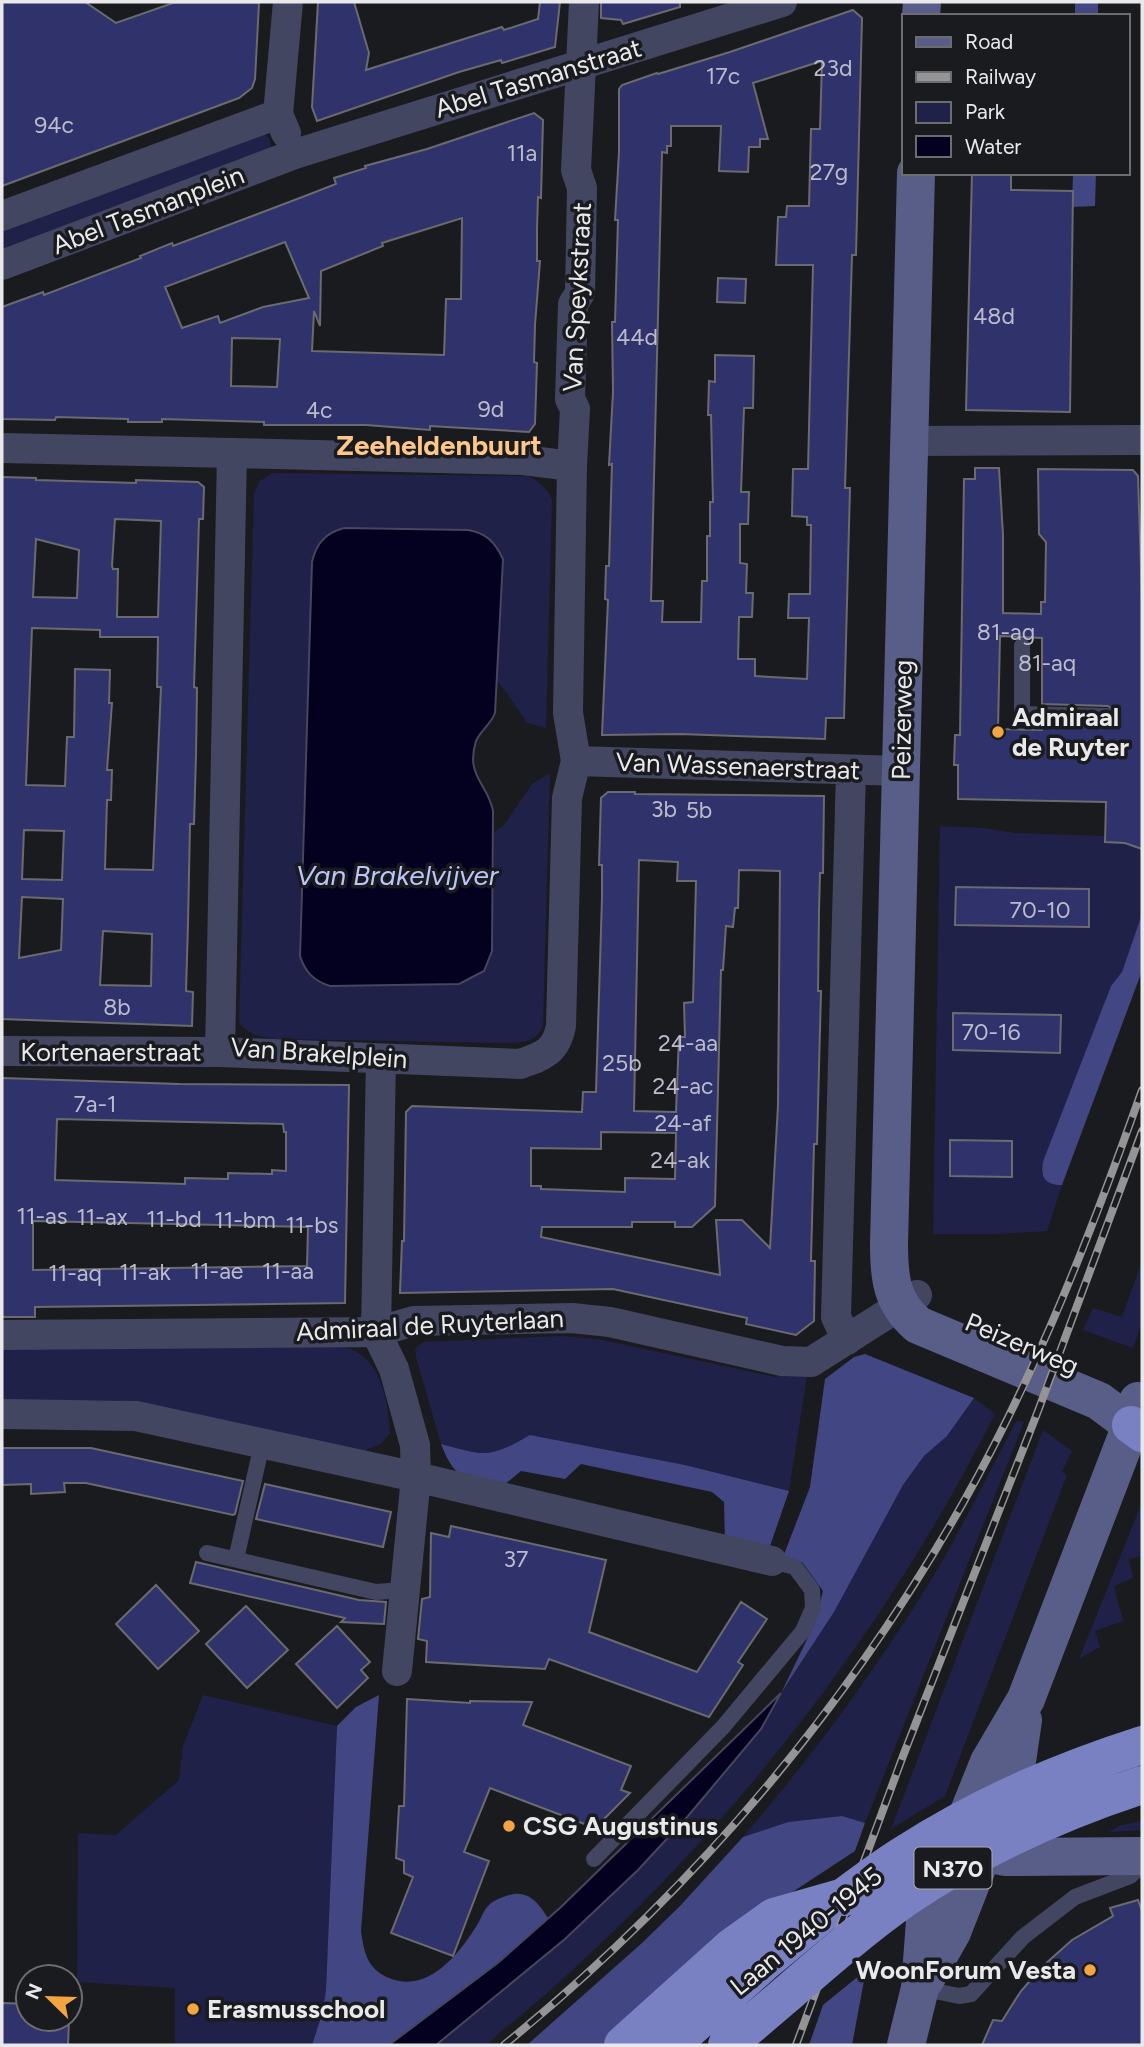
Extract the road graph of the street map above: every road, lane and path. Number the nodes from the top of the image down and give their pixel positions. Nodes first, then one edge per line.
1 (288, 2) edge
2 (584, 2) edge
3 (782, 2) edge
4 (579, 65) junction
5 (278, 114) junction
6 (295, 154) junction
7 (916, 175) edge
8 (2, 216) edge
9 (2, 265) edge
10 (1142, 440) edge
11 (910, 441) junction
12 (2, 448) edge
13 (232, 453) junction
14 (572, 466) junction
15 (1022, 646) dead end
16 (1107, 716) dead end
17 (576, 761) junction
18 (851, 771) junction
19 (901, 771) junction
20 (2, 1051) edge
21 (220, 1052) junction
22 (381, 1059) junction
23 (909, 1300) junction
24 (376, 1332) junction
25 (2, 1335) edge
26 (847, 1340) junction
27 (2, 1414) edge
28 (1139, 1416) edge
29 (262, 1444) junction
30 (416, 1478) junction
31 (208, 1553) dead end
32 (236, 1559) junction
33 (772, 1561) joint
34 (404, 1590) junction
35 (397, 1671) dead end
36 (1142, 1745) edge
37 (1142, 1785) edge
38 (1142, 1835) edge
39 (979, 1836) junction
40 (1142, 1856) edge
41 (594, 1859) dead end
42 (1142, 1866) edge
43 (844, 1897) junction
44 (920, 1988) junction
45 (788, 1993) junction
46 (622, 2045) edge
47 (671, 2045) edge
48 (727, 2045) edge
49 (761, 2045) edge
50 (906, 2045) edge

1 - 5 street
2 - 4 street, Van Speykstraat
3 - 4 street, Abel Tasmanstraat
4 - 6 street, Abel Tasmanstraat
4 - 14 street, Van Speykstraat
5 - 6 street
5 - 8 street, Abel Tasmanplein
6 - 9 street, Abel Tasmanplein
7 - 11 main road, Peizerweg
10 - 11 street
11 - 19 main road, Peizerweg
12 - 13 street
13 - 14 street
13 - 21 street, Van Brakelplein
14 - 17 street, Van Brakelplein
15 - 16 lane
17 - 18 street, Van Wassenaerstraat
17 - 22 street, Van Brakelplein
18 - 19 street, Van Wassenaerstraat
18 - 26 street, Peizerweg
19 - 23 main road, Peizerweg
20 - 21 street, Kortenaerstraat
21 - 22 street, Van Brakelplein
22 - 24 street
23 - 26 street, Admiraal de Ruyterlaan
23 - 28 main road, Peizerweg
24 - 25 street, Admiraal de Ruyterlaan
24 - 26 street, Admiraal de Ruyterlaan
24 - 30 street
27 - 29 street
28 - 39 main road, Peizerweg
29 - 30 street
29 - 32 lane
30 - 33 street
30 - 34 street
31 - 32 lane
32 - 34 lane
33 - 41 lane
34 - 35 street
36 - 43 highway, Laan 1940-1945 / N370, bridge
37 - 45 highway, Laan 1940-1945 / N370, bridge
38 - 39 main road
39 - 40 main road
39 - 44 main road, Peizerweg
42 - 44 lane
43 - 46 highway, N370
43 - 47 highway, Laan 1940-1945 / N370
44 - 50 main road, Peizerweg
45 - 48 highway, Laan 1940-1945 / N370
45 - 49 highway, N370

